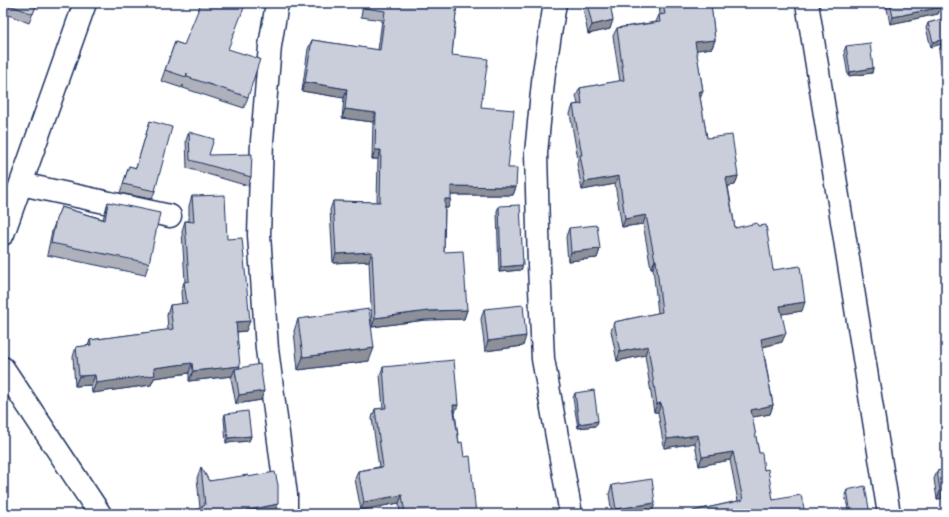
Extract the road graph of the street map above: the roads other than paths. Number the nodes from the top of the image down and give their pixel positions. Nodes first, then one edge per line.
1 (85, 3) edge
2 (277, 3) edge
3 (555, 3) edge
4 (807, 3) edge
5 (21, 184) junction
6 (170, 216) dead end
7 (3, 234) edge
8 (3, 368) edge
9 (100, 514) edge
10 (286, 514) edge
11 (571, 514) edge
12 (889, 514) edge

1 - 5 street
2 - 10 street
3 - 11 street
4 - 12 street
5 - 6 street
5 - 7 street
8 - 9 street

